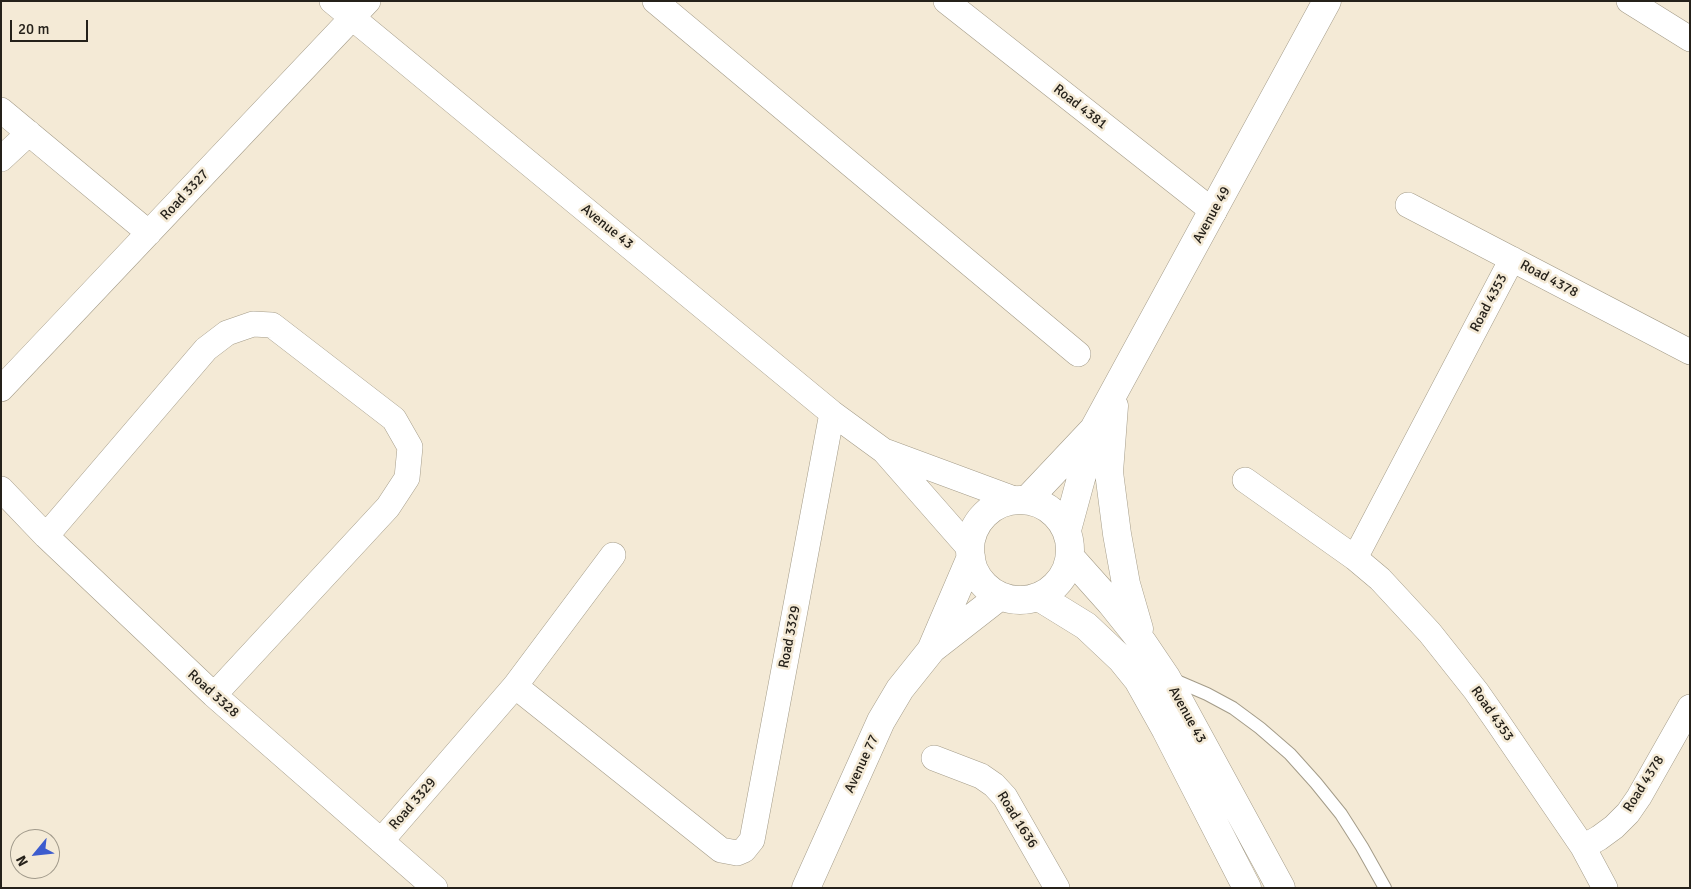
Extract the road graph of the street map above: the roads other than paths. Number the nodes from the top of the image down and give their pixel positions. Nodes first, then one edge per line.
1 (332, 1) edge
2 (655, 1) edge
3 (946, 1) edge
4 (1328, 1) edge
5 (1629, 1) edge
6 (361, 10) edge
7 (1690, 39) edge
8 (1, 110) edge
9 (29, 133) junction
10 (1, 159) edge
11 (1408, 205) dead end
12 (1214, 212) junction
13 (149, 233) junction
14 (1512, 259) junction
15 (1690, 352) edge
16 (1078, 354) dead end
17 (1, 389) edge
18 (1115, 392) junction
19 (832, 413) junction
20 (1096, 427) junction
21 (884, 451) junction
22 (1245, 480) dead end
23 (1, 489) edge
24 (1020, 500) junction
25 (1067, 530) junction
26 (46, 536) junction
27 (970, 553) junction
28 (613, 555) dead end
29 (1070, 557) junction
30 (1355, 558) junction
31 (1000, 596) junction
32 (1039, 597) junction
33 (1143, 643) junction
34 (932, 649) junction
35 (1166, 677) junction
36 (515, 686) junction
37 (214, 695) junction
38 (1690, 707) edge
39 (934, 758) dead end
40 (381, 841) junction
41 (1583, 847) junction
42 (435, 888) edge
43 (806, 888) edge
44 (1057, 888) edge
45 (1247, 888) edge
46 (1281, 888) edge
47 (1384, 888) edge
48 (1605, 888) edge

1 - 6 street, Avenue 43
2 - 16 street
3 - 12 street, Road 4381
4 - 12 street, Avenue 49
5 - 7 street
6 - 13 street, Road 3327
6 - 19 street, Avenue 43
8 - 9 street
9 - 10 street
9 - 13 street
11 - 14 street, Road 4378
12 - 18 street, Avenue 49
13 - 17 street, Road 3327
14 - 15 street, Road 4378
14 - 30 street, Road 4353
18 - 20 street, Avenue 49
18 - 33 street
19 - 21 street, Avenue 43
19 - 36 street, Road 3329
20 - 24 street, Avenue 49
20 - 25 street, Avenue 49
21 - 24 street, Avenue 43
21 - 27 street, Avenue 43
22 - 30 street, Road 4353
23 - 26 street, Road 3328
24 - 25 street
24 - 27 street
25 - 29 street
26 - 37 street, Road 3328
26 - 37 street
27 - 31 street
27 - 34 street, Avenue 77
28 - 36 street, Road 3329
29 - 32 street
29 - 33 street, Avenue 43
30 - 41 street, Road 4353
31 - 32 street
31 - 34 street, Avenue 77
32 - 45 street, Avenue 43
33 - 35 street, Avenue 43
34 - 43 street, Avenue 77
35 - 46 street, Avenue 43
35 - 47 lane
36 - 40 street, Road 3329
37 - 40 street, Road 3328
38 - 41 street, Road 4378
39 - 44 street, Road 1636
40 - 42 street, Road 3328
41 - 48 street, Road 4353

